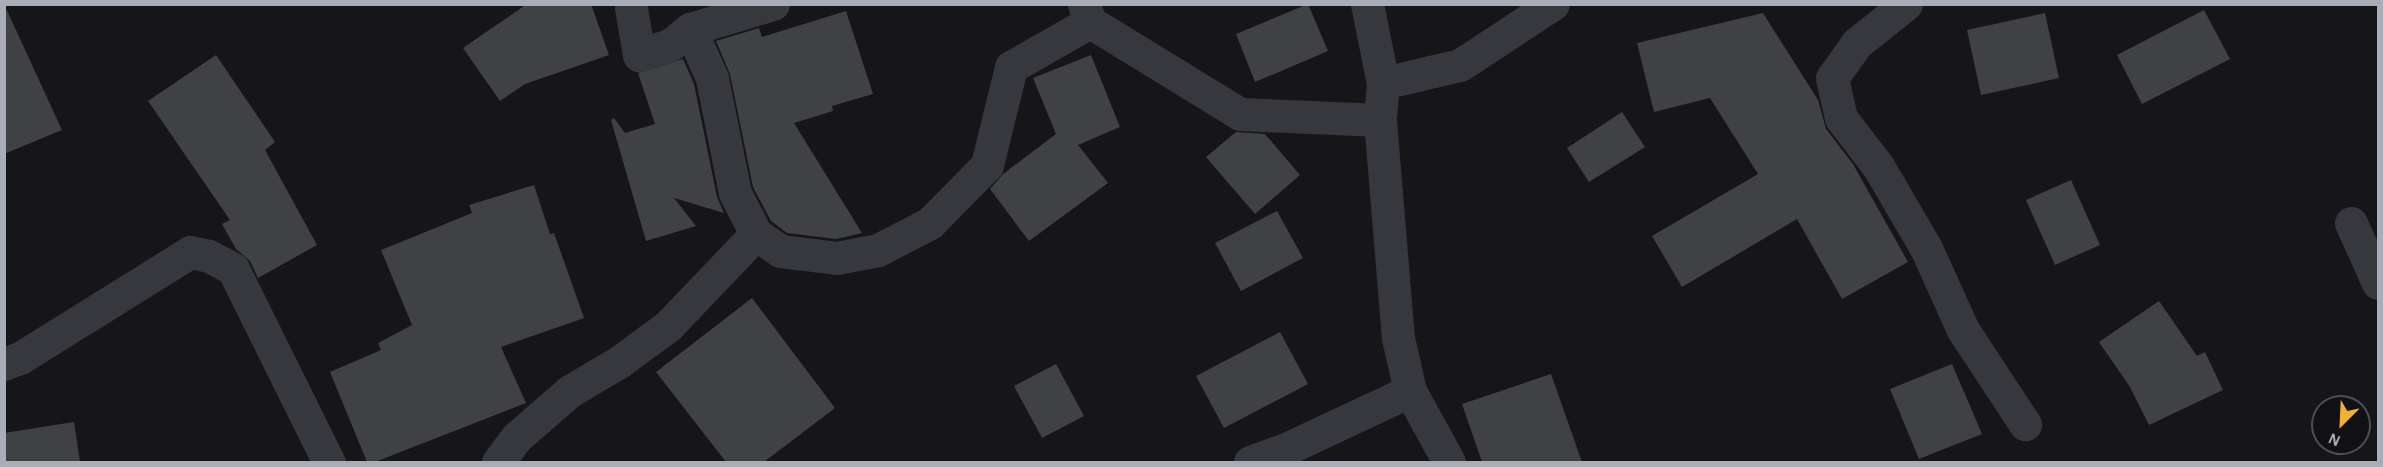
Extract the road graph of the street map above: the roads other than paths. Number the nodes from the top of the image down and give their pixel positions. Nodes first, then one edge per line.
1 (773, 4) edge
2 (1368, 4) edge
3 (1553, 4) edge
4 (1906, 4) edge
5 (631, 8) dead end
6 (1087, 13) edge
7 (690, 29) junction
8 (1383, 83) junction
9 (1380, 120) junction
10 (2352, 223) dead end
11 (756, 234) junction
12 (2379, 283) edge
13 (4, 364) edge
14 (1410, 391) junction
15 (2025, 424) dead end
16 (329, 462) edge
17 (498, 462) edge
18 (1250, 462) edge
19 (1449, 462) edge

1 - 7 street
2 - 8 street
3 - 8 street
4 - 15 street
5 - 7 street
6 - 9 street
6 - 11 street
7 - 11 street
8 - 9 street
9 - 14 street
10 - 12 street
11 - 17 street
13 - 16 street
14 - 18 street
14 - 19 street

